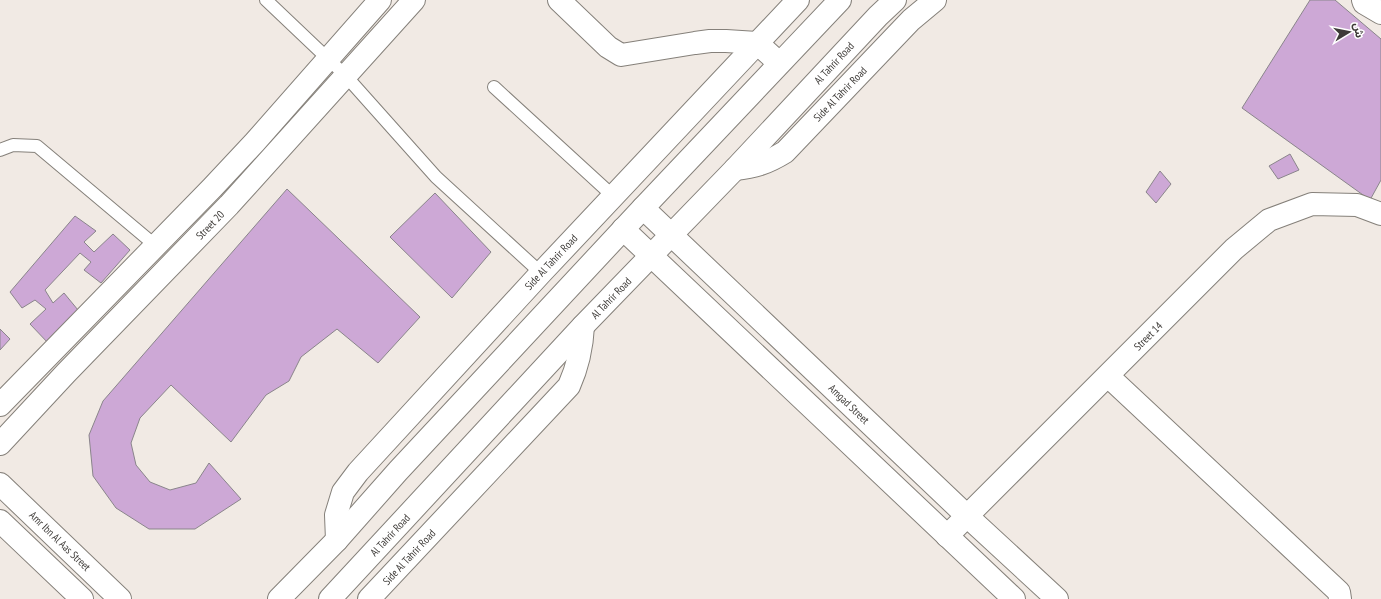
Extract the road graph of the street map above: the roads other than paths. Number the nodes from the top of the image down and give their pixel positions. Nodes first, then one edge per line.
1 (266, 0) edge
2 (380, 0) edge
3 (414, 0) edge
4 (559, 0) edge
5 (798, 0) edge
6 (840, 0) edge
7 (895, 0) edge
8 (935, 0) edge
9 (1363, 0) edge
10 (1381, 14) edge
11 (757, 44) junction
12 (327, 58) junction
13 (779, 63) junction
14 (345, 75) junction
15 (494, 88) dead end
16 (0, 150) edge
17 (735, 169) junction
18 (613, 196) junction
19 (642, 208) junction
20 (1381, 214) edge
21 (623, 229) junction
22 (672, 234) junction
23 (156, 246) junction
24 (651, 256) junction
25 (541, 273) junction
26 (584, 326) junction
27 (1108, 376) junction
28 (0, 405) edge
29 (0, 444) edge
30 (0, 484) edge
31 (967, 516) junction
32 (0, 521) edge
33 (947, 536) junction
34 (337, 540) junction
35 (82, 599) edge
36 (120, 599) edge
37 (279, 599) edge
38 (330, 599) edge
39 (369, 599) edge
40 (1014, 599) edge
41 (1057, 599) edge
42 (1340, 599) edge

1 - 12 lane
2 - 12 street
3 - 14 street, Street 20
4 - 11 street
5 - 11 street, Side Al Tahrir Road
6 - 13 street
7 - 17 street, Al Tahrir Road
8 - 17 street, Side Al Tahrir Road
9 - 10 street
11 - 13 street
11 - 18 street, Side Al Tahrir Road
12 - 14 lane
12 - 23 street
13 - 19 street
14 - 25 lane
14 - 29 street, Street 20
15 - 18 lane
16 - 23 lane
17 - 22 street, Al Tahrir Road
18 - 25 street, Side Al Tahrir Road
19 - 21 street
19 - 22 street, Amgad Street
20 - 27 street, Street 14
21 - 24 street
21 - 34 street
22 - 24 street, Al Tahrir Road
22 - 31 street, Amgad Street
23 - 28 street
24 - 26 street, Al Tahrir Road
24 - 33 street
25 - 34 street, Side Al Tahrir Road
26 - 38 street, Al Tahrir Road
26 - 39 street, Side Al Tahrir Road
27 - 31 street, Street 14
27 - 42 street
30 - 36 street, Amr Ibn Al Aas Street
31 - 33 street, Street 14
31 - 41 street, Amgad Street
32 - 35 street
33 - 40 street
34 - 37 street

